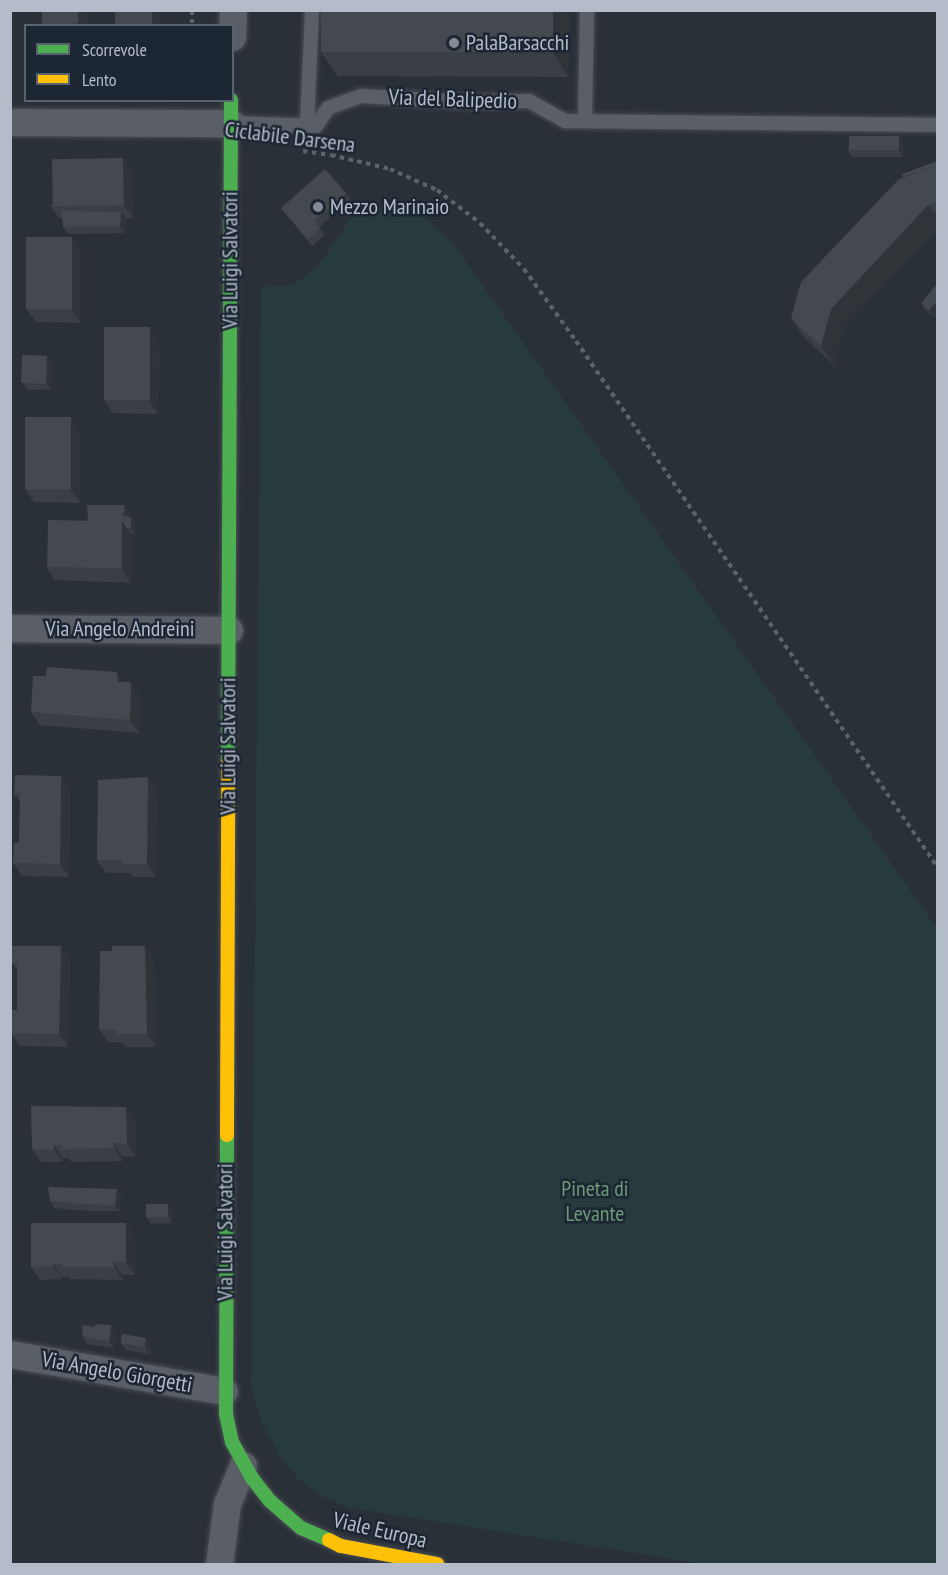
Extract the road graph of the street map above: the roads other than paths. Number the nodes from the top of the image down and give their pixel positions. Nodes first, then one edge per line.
1 (312, 10) edge
2 (587, 10) edge
3 (231, 112) edge
4 (585, 121) junction
5 (10, 122) edge
6 (307, 125) junction
7 (938, 125) edge
8 (10, 628) edge
9 (229, 630) junction
10 (10, 1354) edge
11 (224, 1391) junction
12 (243, 1465) junction
13 (219, 1564) edge
14 (436, 1564) edge

1 - 6 lane
2 - 4 lane
3 - 5 street
3 - 6 lane
3 - 9 street, Via Luigi Salvatori
4 - 6 lane, Via del Balipedio
4 - 7 lane, Via del Balipedio
8 - 9 street, Via Angelo Andreini
9 - 11 street, Via Luigi Salvatori
10 - 11 street, Via Angelo Giorgetti
11 - 12 street, Viale Europa
12 - 13 street
12 - 14 street, Viale Europa

